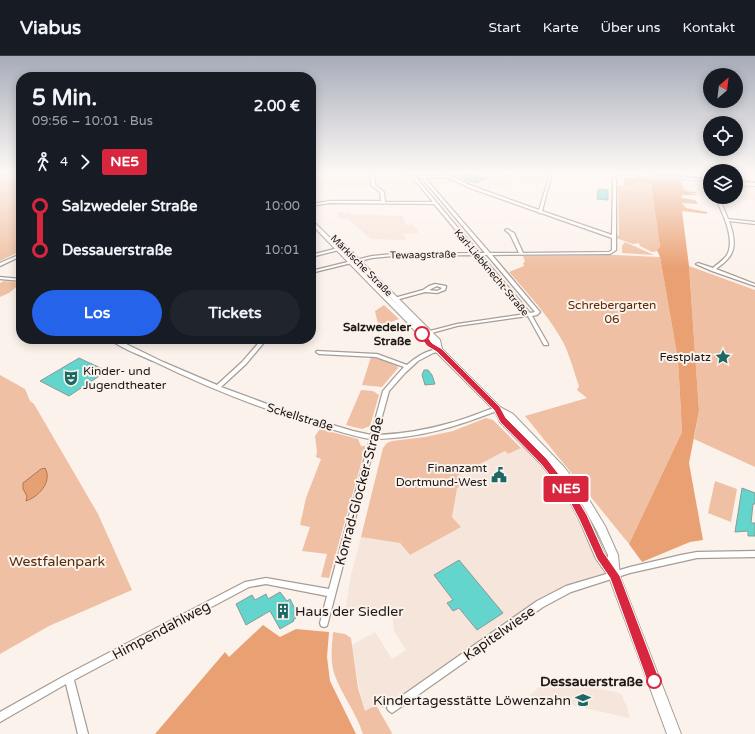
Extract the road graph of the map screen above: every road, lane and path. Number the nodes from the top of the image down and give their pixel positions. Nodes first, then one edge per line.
1 (436, 205) edge
2 (445, 205) edge
3 (520, 205) edge
4 (542, 205) edge
5 (615, 205) edge
6 (721, 205) edge
7 (540, 212) junction
8 (316, 220) edge
9 (726, 220) junction
10 (755, 223) edge
11 (316, 226) edge
12 (507, 230) dead end
13 (614, 237) junction
14 (338, 249) junction
15 (521, 253) junction
16 (316, 254) edge
17 (477, 254) junction
18 (488, 254) junction
19 (16, 257) edge
20 (354, 262) junction
21 (698, 264) dead end
22 (0, 265) edge
23 (713, 270) junction
24 (316, 271) edge
25 (0, 278) edge
26 (16, 280) edge
27 (755, 285) edge
28 (425, 291) dead end
29 (396, 299) junction
30 (529, 315) junction
31 (428, 333) junction
32 (121, 344) edge
33 (261, 344) edge
34 (546, 344) dead end
35 (439, 350) junction
36 (319, 352) dead end
37 (408, 367) junction
38 (217, 388) junction
39 (497, 409) junction
40 (374, 437) junction
41 (755, 554) edge
42 (614, 576) junction
43 (331, 593) junction
44 (324, 622) dead end
45 (69, 678) junction
46 (392, 708) dead end
47 (0, 717) edge
48 (83, 734) edge
49 (674, 734) edge

1 - 17 street, Karl-Liebknecht-Straße
2 - 18 street, Karl-Liebknecht-Straße
3 - 7 street
4 - 7 street
5 - 13 street
6 - 9 street
7 - 13 street
8 - 20 main road, Märkische Straße
9 - 10 street
9 - 23 street
11 - 14 main road, Märkische Straße
12 - 15 street
13 - 15 street, Tewaagstraße
14 - 16 street, Märkische Straße
14 - 20 main road, Märkische Straße
15 - 18 street, Tewaagstraße
17 - 18 street, Tewaagstraße
17 - 20 street, Tewaagstraße
17 - 30 street, Karl-Liebknecht-Straße
18 - 30 street, Karl-Liebknecht-Straße
19 - 22 street
20 - 24 street, Tewaagstraße
20 - 29 main road, Märkische Straße
20 - 35 main road, Märkische Straße
21 - 23 street
23 - 27 street
25 - 26 street
28 - 29 street, Märkische Straße
29 - 31 main road, Märkische Straße
30 - 31 street
30 - 34 street, Karl-Liebknecht-Straße
31 - 35 main road, Märkische Straße
32 - 38 street, Sckellstraße
33 - 38 street
35 - 37 street, Konrad-Glocker-Straße
35 - 39 main road, Märkische Straße
36 - 37 street
37 - 40 street, Konrad-Glocker-Straße
38 - 40 street, Sckellstraße
39 - 40 street, Sckellstraße
39 - 42 main road, Märkische Straße
40 - 43 street, Konrad-Glocker-Straße
41 - 42 street, Kapitelwiese
42 - 46 street, Kapitelwiese
42 - 49 main road, Märkische Straße
43 - 44 street, Konrad-Glocker-Straße
43 - 45 street, Himpendahlweg
45 - 47 street, Himpendahlweg
45 - 48 street

